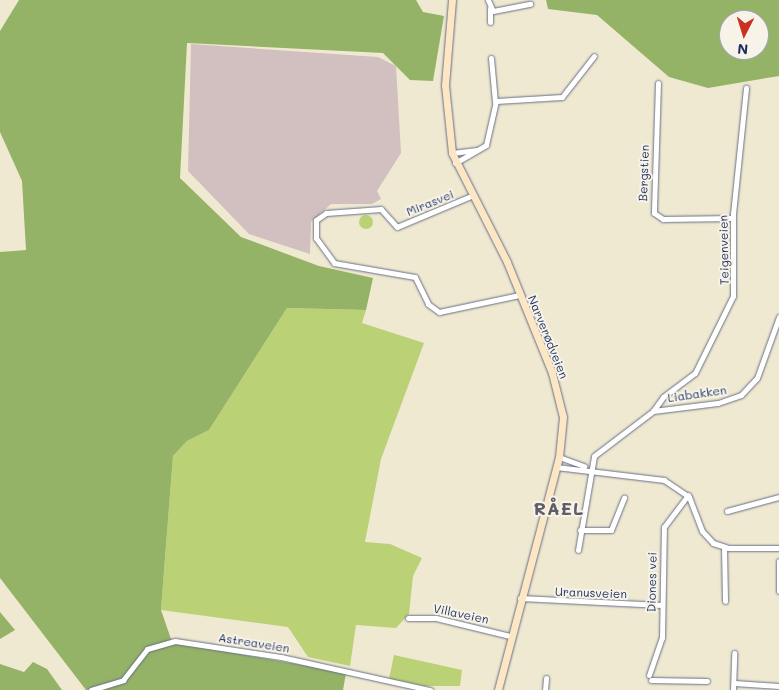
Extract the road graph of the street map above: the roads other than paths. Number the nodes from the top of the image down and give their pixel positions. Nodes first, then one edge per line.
1 (452, 0) edge
2 (488, 0) edge
3 (530, 4) dead end
4 (490, 8) junction
5 (490, 22) dead end
6 (594, 56) dead end
7 (491, 58) dead end
8 (658, 83) dead end
9 (746, 88) dead end
10 (495, 102) junction
11 (480, 149) junction
12 (452, 153) junction
13 (455, 163) junction
14 (471, 196) junction
15 (733, 218) junction
16 (519, 294) junction
17 (779, 317) edge
18 (653, 411) junction
19 (559, 457) junction
20 (556, 467) junction
21 (590, 468) junction
22 (688, 495) junction
23 (624, 497) dead end
24 (779, 497) edge
25 (727, 511) dead end
26 (580, 530) junction
27 (724, 548) junction
28 (779, 548) edge
29 (578, 550) dead end
30 (779, 561) edge
31 (779, 591) edge
32 (520, 598) junction
33 (725, 601) dead end
34 (662, 605) junction
35 (408, 618) dead end
36 (510, 636) junction
37 (734, 654) dead end
38 (546, 678) dead end
39 (707, 681) dead end
40 (734, 683) junction
41 (779, 686) edge
42 (91, 690) edge
43 (430, 690) edge
44 (498, 690) edge
45 (545, 690) edge
46 (733, 690) edge

1 - 12 main road, Narverødveien
2 - 4 street
3 - 4 street
4 - 5 street
6 - 10 street
7 - 10 street
8 - 15 street, Bergstien
9 - 15 street, Teigenveien
10 - 11 street
11 - 12 street
11 - 13 street
12 - 13 main road, Narverødveien
13 - 14 main road, Narverødveien
14 - 16 main road, Narverødveien
14 - 16 street, Mirasvei
15 - 18 street, Teigenveien
16 - 19 main road, Narverødveien
17 - 18 street, Liabakken
18 - 21 street, Liabakken
19 - 20 main road, Narverødveien
19 - 21 street
20 - 21 street
20 - 32 main road, Narverødveien
21 - 22 street
21 - 26 street
22 - 27 street
22 - 34 street, Diones vei
23 - 26 street
24 - 25 street
26 - 29 street
27 - 28 street
27 - 33 street
30 - 31 street
32 - 34 street, Uranusveien
32 - 36 main road, Narverødveien
34 - 39 street, Diones vei
35 - 36 street, Villaveien
36 - 44 main road, Narverødveien
37 - 40 street
38 - 45 street
40 - 41 street
40 - 46 street
42 - 43 street, Astreaveien

